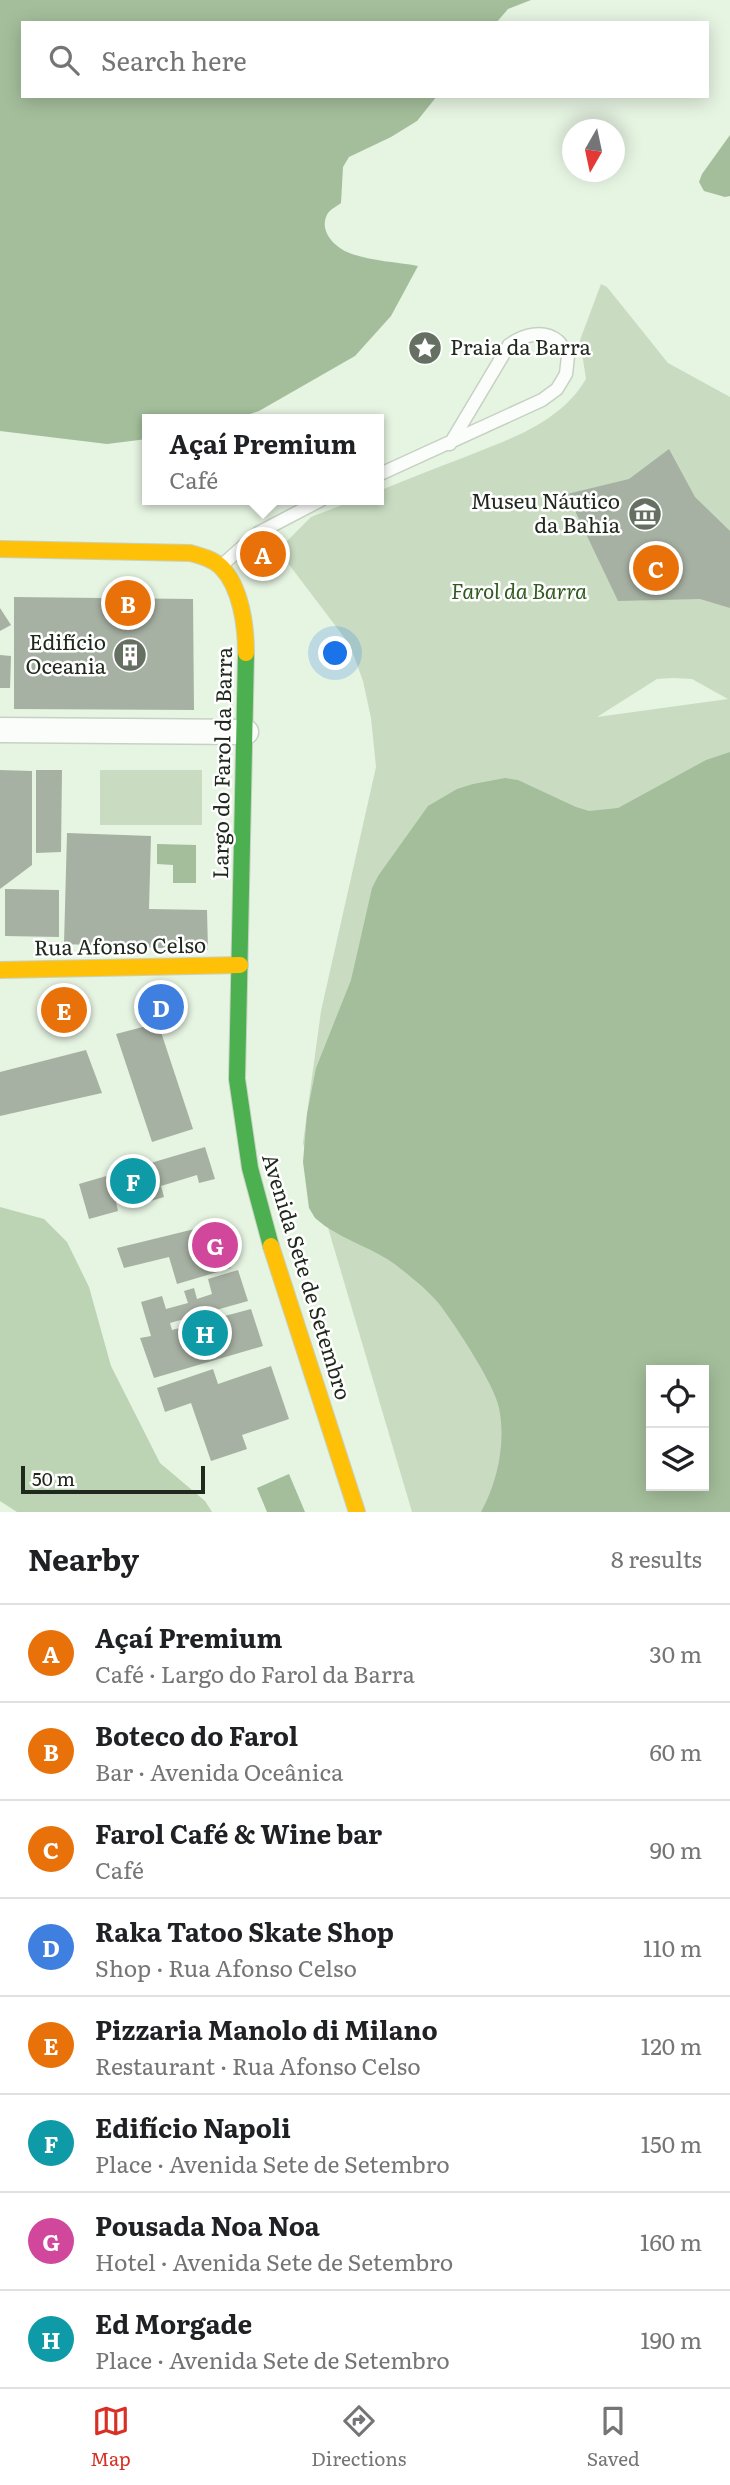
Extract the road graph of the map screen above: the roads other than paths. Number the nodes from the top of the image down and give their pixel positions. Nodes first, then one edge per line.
1 (450, 444) junction
2 (384, 473) edge
3 (311, 505) edge
4 (0, 549) edge
5 (220, 566) junction
6 (0, 730) edge
7 (246, 732) junction
8 (240, 965) junction
9 (0, 970) edge
10 (357, 1512) edge

1 - 1 lane
1 - 2 lane
3 - 5 lane
4 - 5 street
5 - 7 street, Largo do Farol da Barra
6 - 7 street
7 - 8 street, Largo do Farol da Barra
8 - 9 street, Rua Afonso Celso
8 - 10 street, Avenida Sete de Setembro

